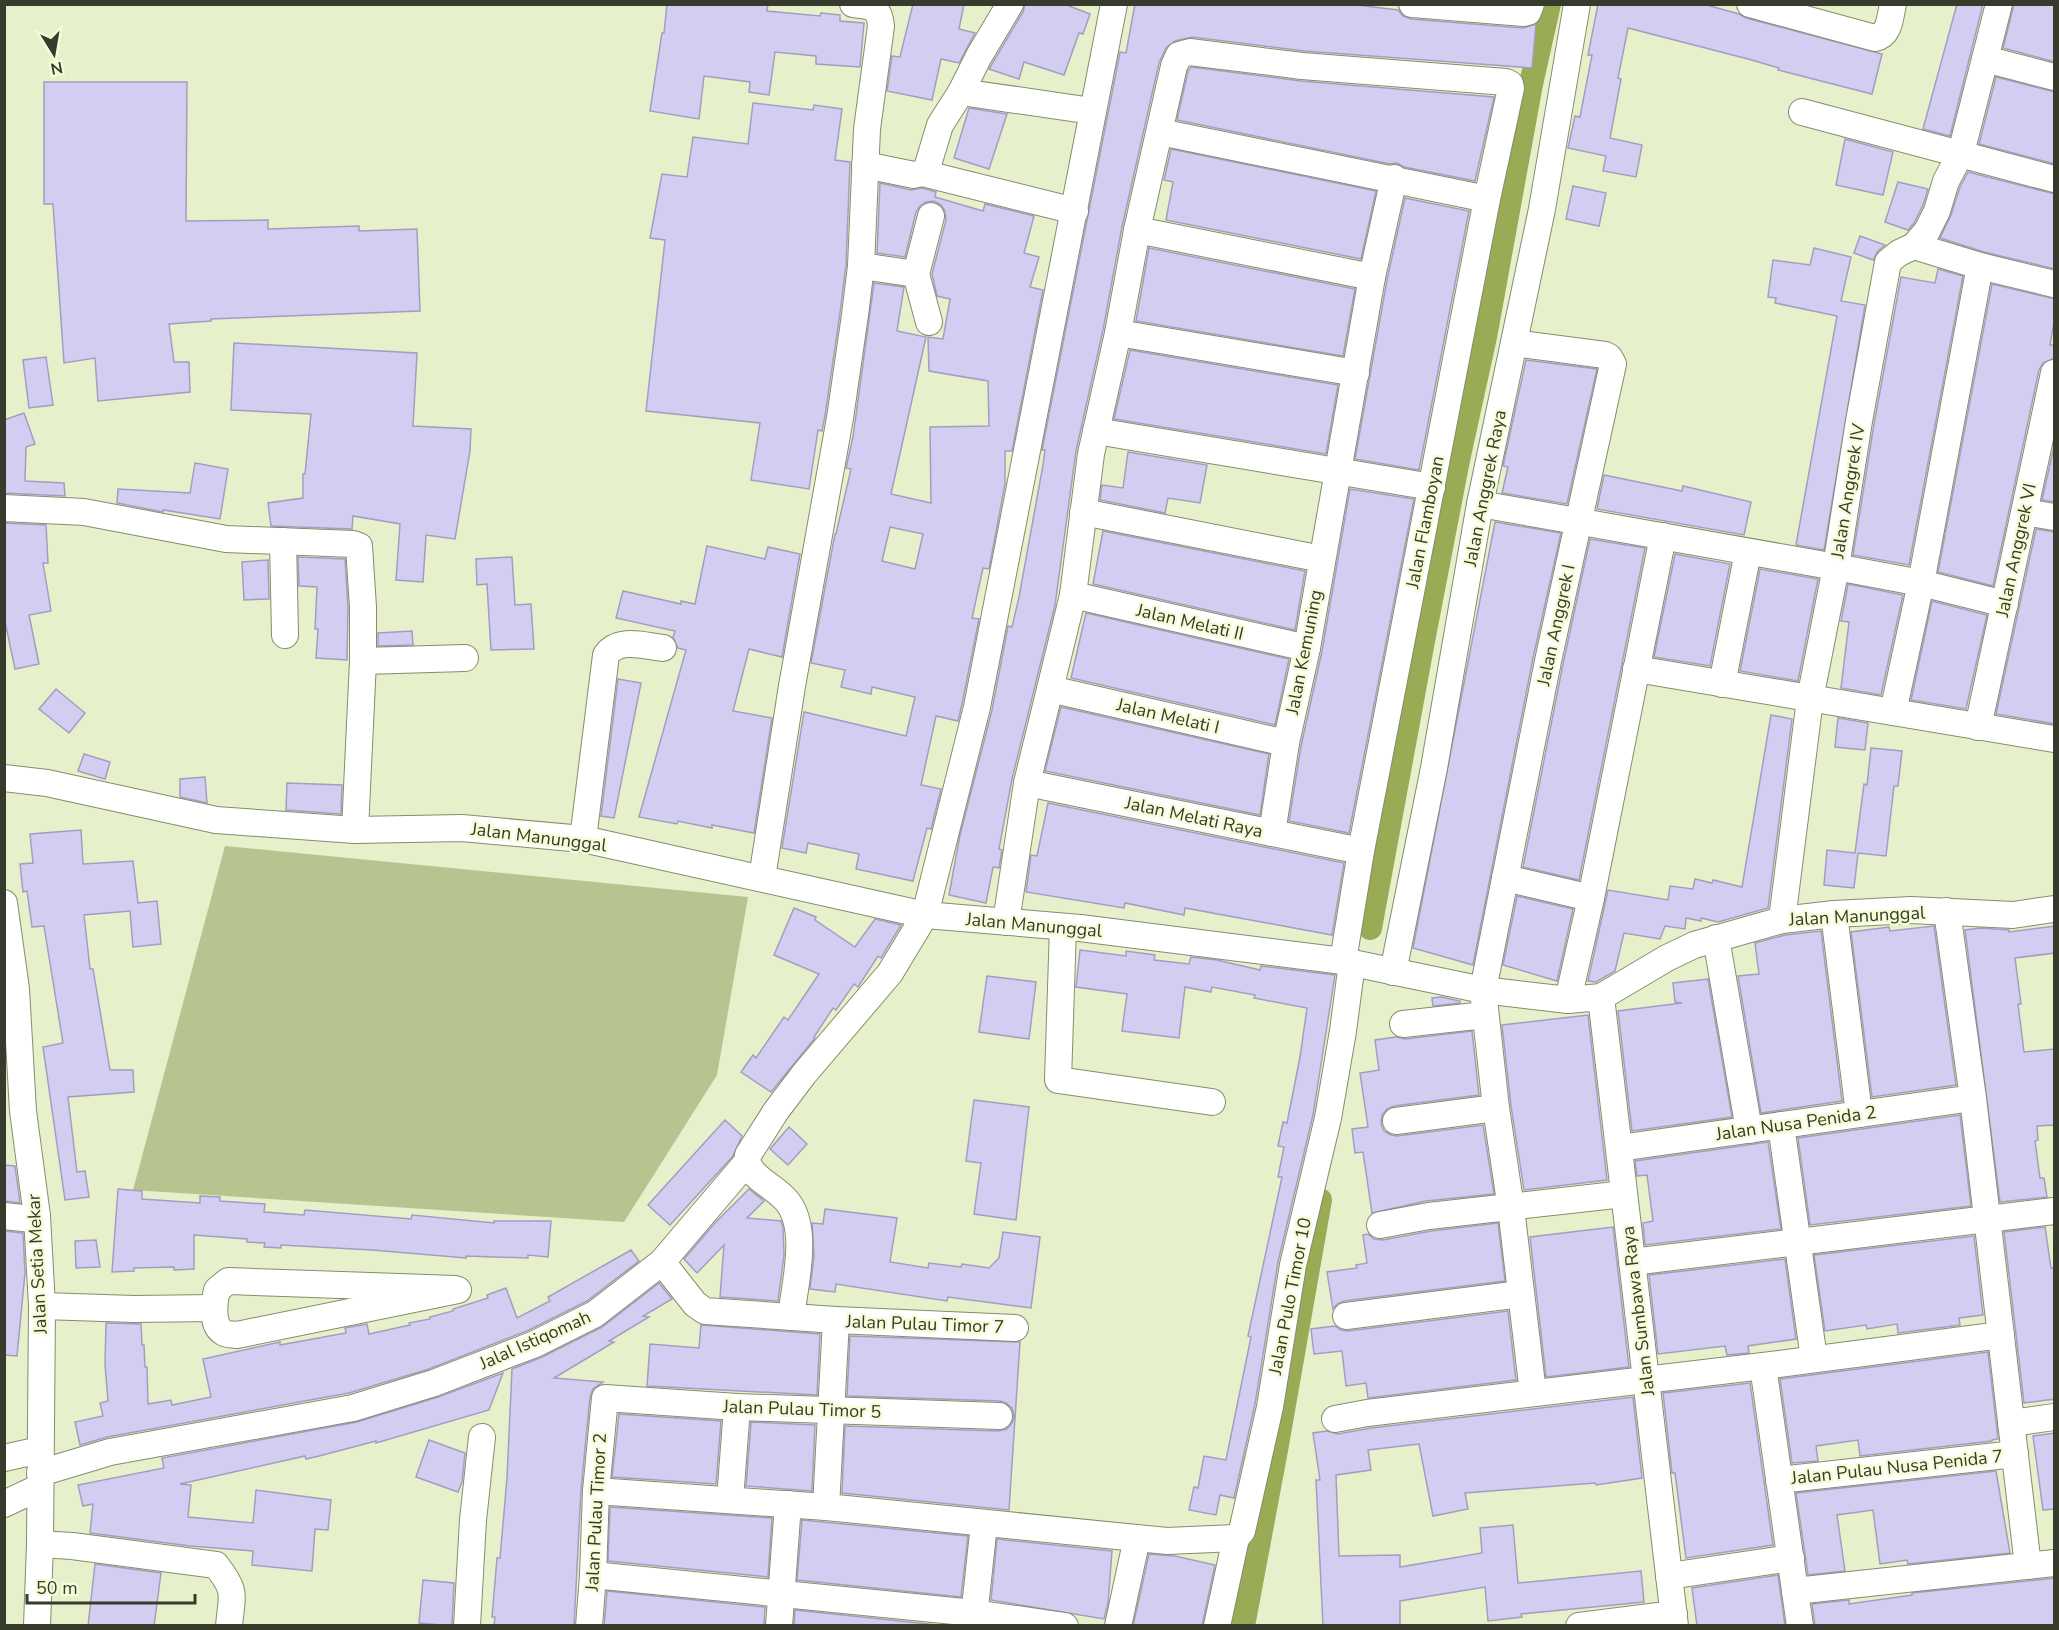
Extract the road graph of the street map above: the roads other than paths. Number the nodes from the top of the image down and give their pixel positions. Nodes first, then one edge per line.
1 (853, 4) edge
2 (1010, 4) edge
3 (1114, 4) edge
4 (1412, 4) edge
5 (1531, 4) edge
6 (1577, 4) edge
7 (1750, 4) edge
8 (1893, 4) edge
9 (1999, 4) edge
10 (1985, 59) junction
11 (2055, 76) edge
12 (961, 92) junction
13 (1092, 111) junction
14 (1802, 112) dead end
15 (1160, 132) junction
16 (1961, 153) junction
17 (865, 165) junction
18 (922, 173) junction
19 (1394, 178) junction
20 (2055, 179) edge
21 (1487, 199) junction
22 (1074, 211) junction
23 (931, 216) dead end
24 (1137, 230) junction
25 (1914, 246) junction
26 (861, 266) junction
27 (1980, 266) junction
28 (916, 274) junction
29 (1372, 277) junction
30 (2055, 284) edge
31 (929, 322) dead end
32 (1118, 333) junction
33 (1514, 343) junction
34 (1356, 373) junction
35 (2055, 373) edge
36 (1096, 431) junction
37 (1338, 472) junction
38 (1432, 487) junction
39 (1480, 504) junction
40 (4, 508) edge
41 (1083, 512) junction
42 (2025, 512) junction
43 (2055, 517) edge
44 (1579, 521) junction
45 (1663, 536) junction
46 (283, 541) junction
47 (1748, 552) junction
48 (1322, 559) junction
49 (1836, 567) junction
50 (1921, 583) junction
51 (1073, 595) junction
52 (2005, 604) junction
53 (285, 635) dead end
54 (663, 648) dead end
55 (1306, 648) junction
56 (465, 658) dead end
57 (363, 661) junction
58 (1636, 669) junction
59 (1722, 684) junction
60 (1050, 689) junction
61 (1810, 699) junction
62 (1893, 712) junction
63 (1978, 727) junction
64 (2055, 739) edge
65 (1286, 743) junction
66 (4, 778) edge
67 (1027, 783) junction
68 (355, 830) junction
69 (1272, 833) junction
70 (583, 839) junction
71 (1361, 851) junction
72 (762, 878) junction
73 (1505, 878) junction
74 (1591, 898) junction
75 (4, 903) edge
76 (2055, 909) edge
77 (1947, 911) junction
78 (1834, 914) junction
79 (925, 915) junction
80 (1782, 920) junction
81 (1006, 922) junction
82 (1063, 927) junction
83 (1716, 938) junction
84 (1365, 966) junction
85 (1483, 990) junction
86 (1601, 997) junction
87 (1568, 1000) junction
88 (1485, 1015) junction
89 (1403, 1024) dead end
90 (1973, 1098) junction
91 (1212, 1102) dead end
92 (1496, 1108) junction
93 (1859, 1114) junction
94 (1396, 1121) dead end
95 (1781, 1125) junction
96 (1749, 1130) junction
97 (1619, 1148) junction
98 (747, 1162) junction
99 (1624, 1194) junction
100 (1511, 1208) junction
101 (2055, 1211) edge
102 (4, 1216) edge
103 (37, 1216) junction
104 (1987, 1219) junction
105 (1380, 1224) dead end
106 (1796, 1242) junction
107 (662, 1262) junction
108 (1632, 1262) junction
109 (1521, 1294) junction
110 (42, 1306) junction
111 (214, 1308) junction
112 (1347, 1316) dead end
113 (791, 1317) junction
114 (836, 1320) junction
115 (1015, 1328) dead end
116 (2001, 1335) junction
117 (1814, 1359) junction
118 (1763, 1366) junction
119 (1646, 1379) junction
120 (1533, 1393) junction
121 (605, 1398) joint
122 (737, 1407) junction
123 (832, 1411) junction
124 (999, 1416) dead end
125 (2055, 1417) edge
126 (1335, 1419) dead end
127 (2011, 1423) junction
128 (482, 1437) dead end
129 (2015, 1454) junction
130 (4, 1458) edge
131 (40, 1470) junction
132 (1779, 1480) junction
133 (596, 1491) junction
134 (730, 1500) junction
135 (4, 1504) edge
136 (788, 1504) junction
137 (826, 1507) junction
138 (984, 1524) junction
139 (1137, 1538) junction
140 (1236, 1538) junction
141 (40, 1544) junction
142 (1791, 1557) junction
143 (2055, 1563) edge
144 (2028, 1566) junction
145 (593, 1575) junction
146 (1669, 1576) junction
147 (1795, 1591) junction
148 (782, 1594) junction
149 (974, 1619) edge
150 (1675, 1620) edge
151 (37, 1626) edge
152 (229, 1626) edge
153 (467, 1626) edge
154 (589, 1626) edge
155 (779, 1626) edge
156 (1065, 1626) edge
157 (1118, 1626) edge
158 (1217, 1626) edge
159 (1579, 1626) edge
160 (1800, 1626) edge

1 - 17 street
2 - 12 street
3 - 13 street, Jalal Istiqomah
4 - 5 street
6 - 33 street, Jalan Anggrek Raya
7 - 8 street
9 - 10 street
10 - 11 street
10 - 16 street
12 - 13 street
12 - 18 street
13 - 22 street, Jalal Istiqomah
14 - 16 street
15 - 19 street
15 - 21 street, Jalan Flamboyan
15 - 24 street
16 - 20 street
16 - 25 street
17 - 18 street
17 - 26 street
18 - 22 street
19 - 21 street
19 - 29 street, Jalan Kemuning
21 - 38 street, Jalan Flamboyan
22 - 79 street, Jalal Istiqomah
23 - 28 street
24 - 29 street
24 - 32 street
25 - 27 street
25 - 49 street, Jalan Anggrek IV
26 - 28 street
26 - 72 street
27 - 30 street
27 - 50 street
28 - 31 street
29 - 34 street, Jalan Kemuning
32 - 34 street
32 - 36 street
33 - 39 street, Jalan Anggrek Raya
33 - 44 street, Jalan Anggrek I
34 - 37 street, Jalan Kemuning
35 - 42 street, Jalan Anggrek VI
36 - 37 street
36 - 41 street
37 - 38 street
37 - 48 street, Jalan Kemuning
38 - 71 street, Jalan Flamboyan
39 - 44 street
39 - 84 street, Jalan Anggrek Raya
40 - 46 street
41 - 48 street
41 - 51 street
42 - 43 street
42 - 52 street, Jalan Anggrek VI
44 - 45 street
44 - 73 street, Jalan Anggrek I
45 - 47 street
45 - 58 street
46 - 53 street
46 - 57 street
47 - 49 street
47 - 59 street
48 - 55 street, Jalan Kemuning
49 - 50 street
49 - 61 street, Jalan Anggrek IV
50 - 52 street
50 - 62 street
51 - 55 street, Jalan Melati II
51 - 60 street
52 - 63 street, Jalan Anggrek VI
54 - 70 street
55 - 65 street, Jalan Kemuning
56 - 57 street
57 - 68 street
58 - 59 street
58 - 74 street
59 - 61 street
60 - 65 street, Jalan Melati I
60 - 67 street
61 - 62 street
61 - 80 street, Jalan Anggrek IV
62 - 63 street
63 - 64 street
65 - 69 street, Jalan Kemuning
66 - 68 street, Jalan Manunggal
67 - 69 street, Jalan Melati Raya
67 - 81 street
68 - 70 street, Jalan Manunggal
69 - 71 street, Jalan Melati Raya
70 - 72 street, Jalan Manunggal
71 - 84 street, Jalan Flamboyan
72 - 79 street, Jalan Manunggal
73 - 74 street
73 - 85 street, Jalan Anggrek I
74 - 87 street
75 - 103 street, Jalan Setia Mekar
76 - 77 street, Jalan Manunggal
77 - 78 street, Jalan Manunggal
77 - 90 street
78 - 80 street, Jalan Manunggal
78 - 93 street
79 - 81 street, Jalan Manunggal
79 - 98 street, Jalal Istiqomah
80 - 83 street, Jalan Manunggal
81 - 82 street, Jalan Manunggal
82 - 84 street, Jalan Manunggal
82 - 91 street
83 - 86 street, Jalan Manunggal
83 - 96 street
84 - 85 street, Jalan Manunggal
84 - 140 street, Jalan Pulo Timor 10
85 - 87 street, Jalan Manunggal
85 - 88 street, Jalan Anggrek I
86 - 87 street, Jalan Manunggal
86 - 97 street, Jalan Sumbawa Raya
88 - 89 street
88 - 92 street, Jalan Anggrek I
90 - 93 street, Jalan Nusa Penida 2
90 - 104 street
92 - 94 street
92 - 100 street, Jalan Anggrek I
93 - 95 street, Jalan Nusa Penida 2
95 - 96 street, Jalan Nusa Penida 2
95 - 106 street
96 - 97 street, Jalan Nusa Penida 2
97 - 99 street, Jalan Sumbawa Raya
98 - 107 street, Jalal Istiqomah
98 - 113 street
99 - 100 street
99 - 108 street, Jalan Sumbawa Raya
100 - 105 street
100 - 109 street, Jalan Anggrek I
101 - 104 street
102 - 103 street
103 - 110 street, Jalan Setia Mekar
104 - 106 street
104 - 116 street
106 - 108 street
106 - 117 street
107 - 113 street, Jalan Pulau Timor 7
107 - 131 street, Jalal Istiqomah
108 - 119 street, Jalan Sumbawa Raya
109 - 112 street
109 - 120 street, Jalan Anggrek I
110 - 111 street
110 - 131 street, Jalan Setia Mekar
111 - 111 street
113 - 114 street, Jalan Pulau Timor 7
114 - 115 street, Jalan Pulau Timor 7
114 - 123 street
116 - 117 street
116 - 127 street
117 - 118 street
118 - 119 street
118 - 132 street
119 - 120 street
119 - 146 street, Jalan Sumbawa Raya
120 - 126 street
121 - 122 street, Jalan Pulau Timor 5
121 - 133 street, Jalan Pulau Timor 2
122 - 123 street, Jalan Pulau Timor 5
122 - 134 street
123 - 124 street, Jalan Pulau Timor 5
123 - 137 street
125 - 127 street
127 - 129 street
128 - 153 street
129 - 132 street, Jalan Pulau Nusa Penida 7
129 - 144 street
130 - 131 street
131 - 135 street
131 - 141 street, Jalan Setia Mekar
132 - 142 street
133 - 134 street
133 - 145 street, Jalan Pulau Timor 2
134 - 136 street
136 - 137 street
136 - 148 street
137 - 138 street
138 - 139 street
138 - 149 street
139 - 140 street
139 - 157 street
140 - 158 street, Jalan Pulo Timor 10
141 - 151 street, Jalan Setia Mekar
141 - 152 street
142 - 146 street
142 - 147 street
143 - 144 street
144 - 147 street
145 - 148 street
145 - 154 street, Jalan Pulau Timor 2
146 - 150 street, Jalan Sumbawa Raya
147 - 160 street
148 - 149 street
148 - 155 street
149 - 156 street
150 - 159 street

